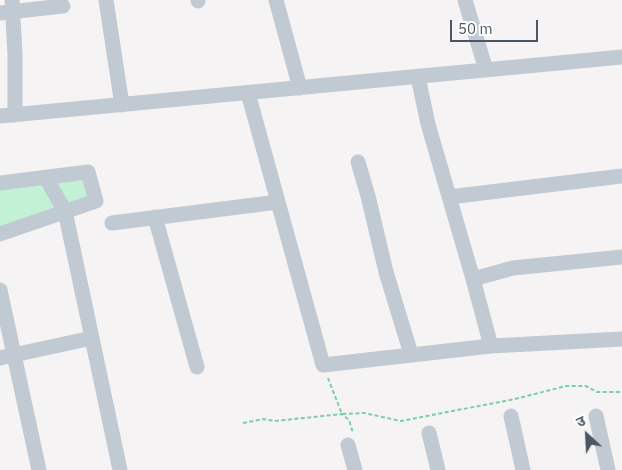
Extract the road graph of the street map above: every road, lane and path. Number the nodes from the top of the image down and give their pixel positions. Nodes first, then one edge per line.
1 (106, 0) edge
2 (276, 0) edge
3 (465, 0) edge
4 (63, 6) dead end
5 (8, 8) edge
6 (622, 57) edge
7 (486, 70) junction
8 (418, 77) junction
9 (300, 88) junction
10 (248, 93) junction
11 (122, 105) junction
12 (8, 116) edge
13 (358, 162) dead end
14 (622, 176) edge
15 (46, 178) junction
16 (0, 183) edge
17 (449, 197) junction
18 (278, 202) junction
19 (66, 211) junction
20 (155, 217) junction
21 (112, 223) dead end
22 (0, 234) edge
23 (622, 257) edge
24 (473, 279) junction
25 (0, 290) edge
26 (92, 338) junction
27 (622, 339) edge
28 (491, 346) junction
29 (411, 354) junction
30 (7, 357) edge
31 (323, 365) junction
32 (197, 367) dead end
33 (622, 392) edge
34 (342, 414) junction
35 (511, 416) dead end
36 (596, 416) dead end
37 (243, 423) dead end
38 (428, 434) dead end
39 (348, 445) joint
40 (39, 470) edge
41 (120, 470) edge
42 (355, 470) edge
43 (438, 470) edge
44 (523, 470) edge
45 (608, 470) edge

1 - 11 street
2 - 9 street
3 - 7 street
4 - 5 street
5 - 12 street
6 - 7 street
7 - 8 street
8 - 9 street
8 - 17 street
9 - 10 street
10 - 11 street
10 - 18 street
11 - 12 street
13 - 29 street
14 - 17 street
15 - 16 street
15 - 19 street
15 - 19 street
17 - 24 street
18 - 20 street
18 - 31 street
19 - 22 street
19 - 26 street
20 - 21 street
20 - 32 street
23 - 24 street
24 - 28 street
25 - 30 street
26 - 30 street
26 - 41 street
27 - 28 street
28 - 29 street
29 - 31 street
30 - 40 street
31 - 34 path
33 - 34 path
34 - 37 path
34 - 39 path
35 - 44 street
36 - 45 street
38 - 43 street
39 - 42 street

